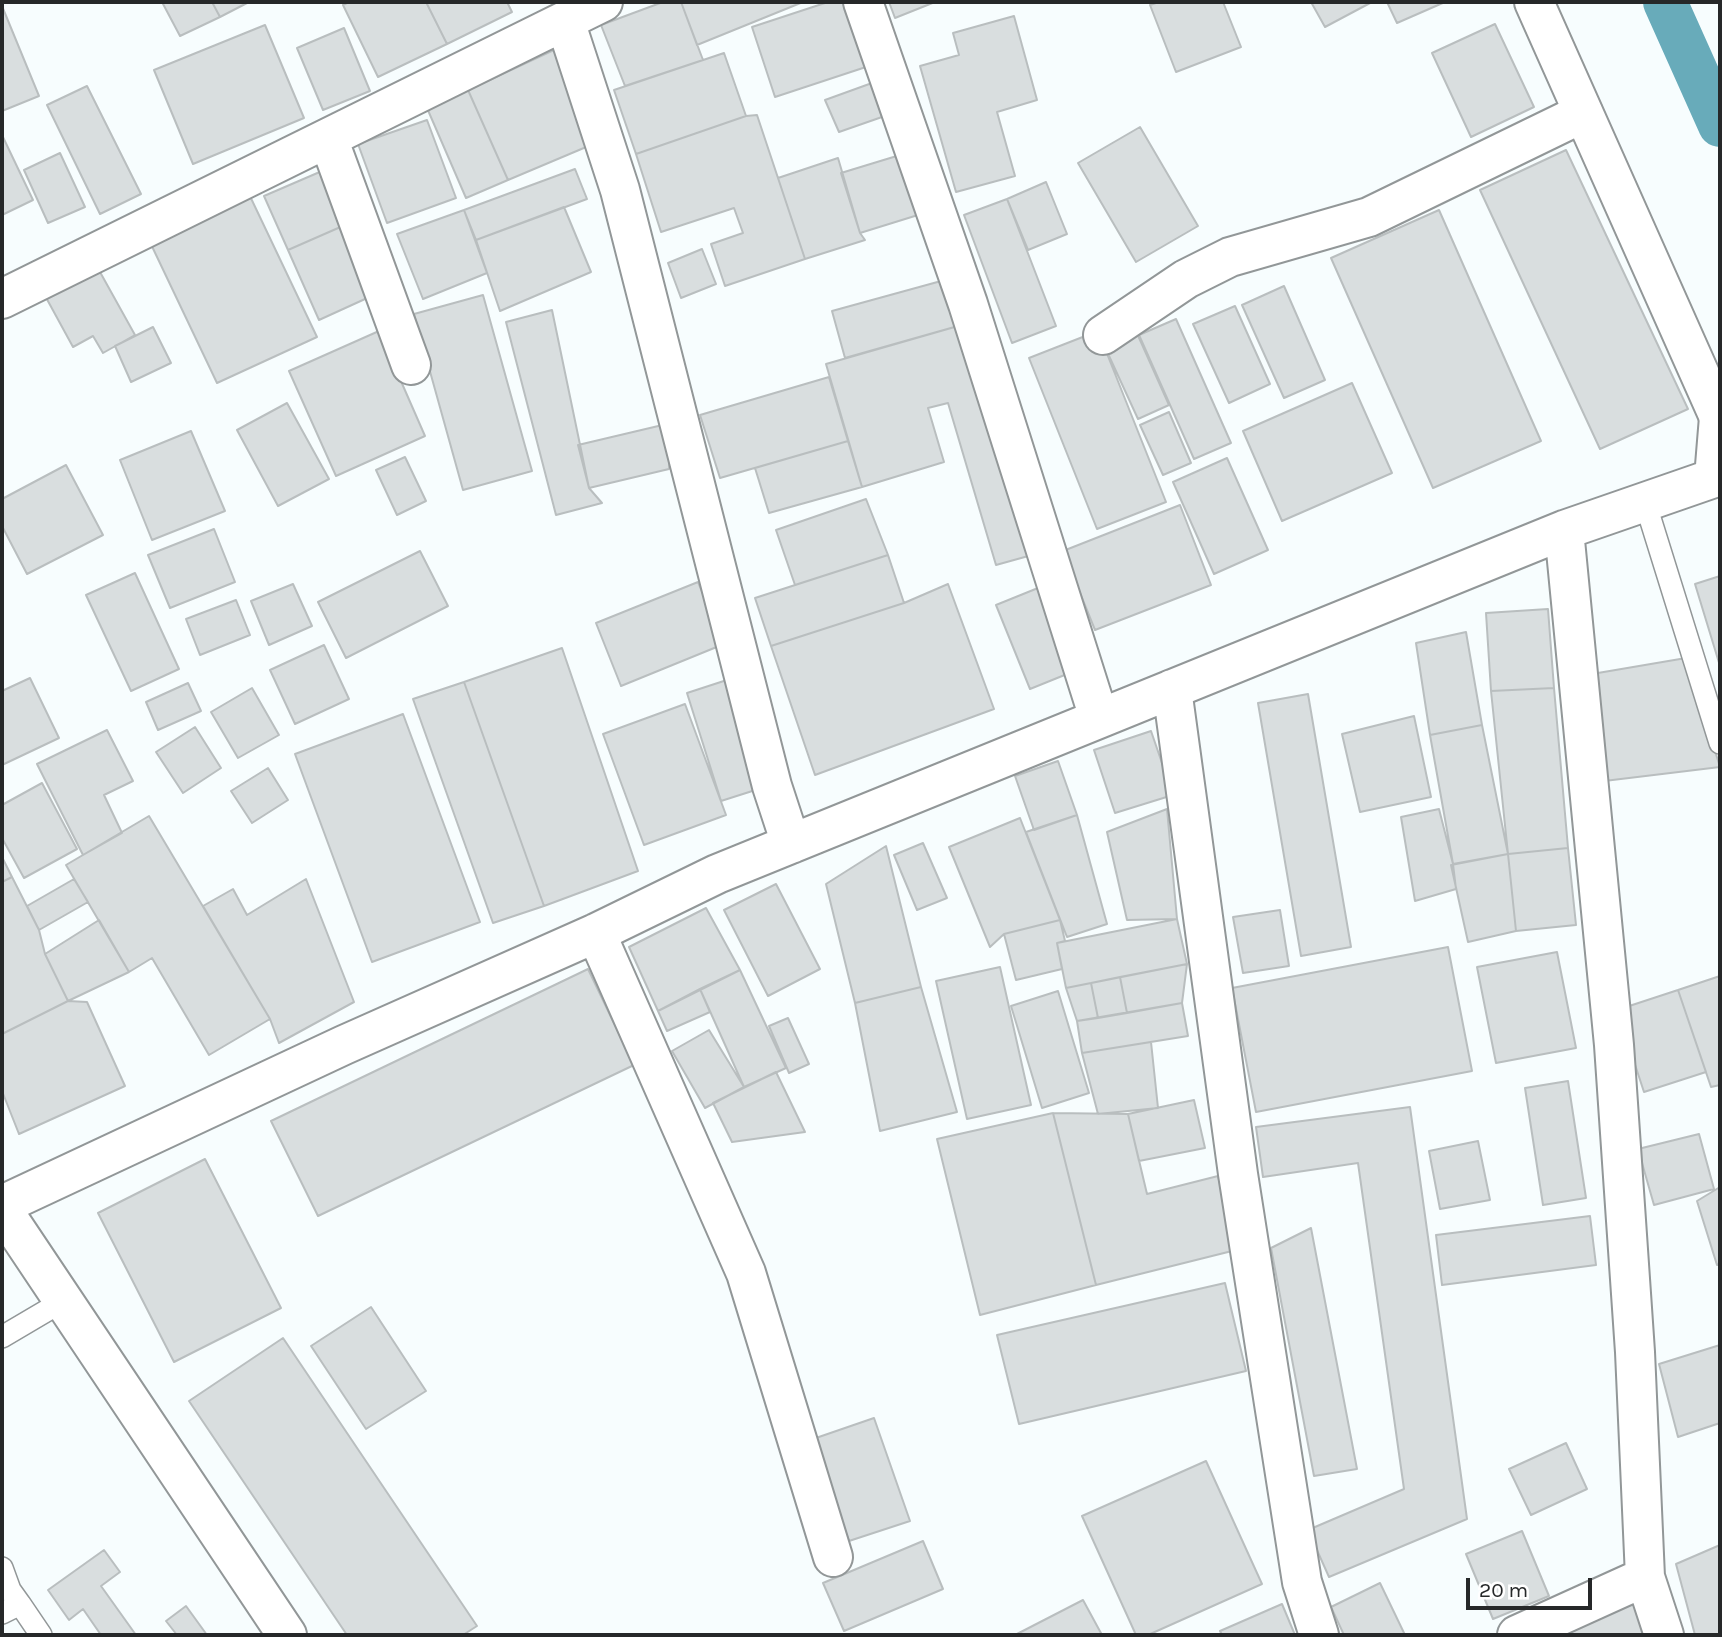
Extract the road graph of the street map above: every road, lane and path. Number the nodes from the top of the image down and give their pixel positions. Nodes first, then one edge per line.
1 (603, 2) edge
2 (863, 2) edge
3 (1534, 2) edge
4 (565, 21) junction
5 (1583, 113) junction
6 (328, 138) junction
7 (2, 299) edge
8 (1103, 335) dead end
9 (411, 365) dead end
10 (1719, 417) edge
11 (1717, 477) edge
12 (1645, 502) junction
13 (1564, 530) junction
14 (1172, 689) junction
15 (1099, 718) junction
16 (1720, 743) edge
17 (792, 844) junction
18 (596, 933) junction
19 (2, 1207) edge
20 (63, 1301) junction
21 (2, 1337) edge
22 (833, 1557) dead end
23 (2, 1568) edge
24 (1645, 1577) junction
25 (11, 1608) edge
26 (41, 1635) edge
27 (287, 1635) edge
28 (1319, 1635) edge
29 (1517, 1635) edge
30 (1664, 1635) edge

1 - 4 street
2 - 15 street
3 - 5 street
4 - 6 street
4 - 17 street
5 - 8 street
5 - 10 street
6 - 7 street
6 - 9 street
10 - 11 street
11 - 12 street
12 - 13 street
12 - 16 lane
13 - 14 street
13 - 24 street
14 - 15 street
14 - 28 street
15 - 17 street
17 - 18 street
18 - 19 street
18 - 22 street
19 - 20 street
20 - 21 lane
20 - 27 street
23 - 25 lane
24 - 29 street
24 - 30 street
25 - 26 lane

